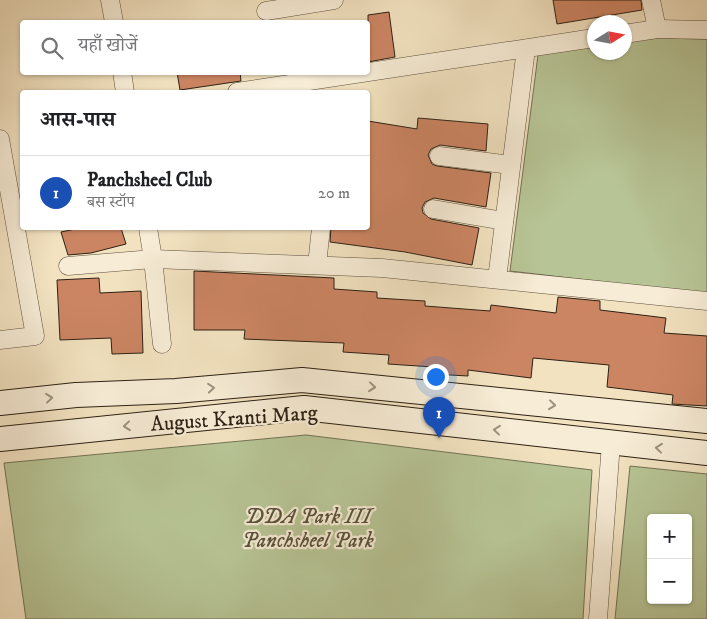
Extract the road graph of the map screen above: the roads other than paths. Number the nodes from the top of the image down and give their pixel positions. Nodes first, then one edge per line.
1 (110, 0) edge
2 (334, 0) edge
3 (651, 0) edge
4 (266, 11) dead end
5 (114, 20) edge
6 (656, 29) junction
7 (707, 30) edge
8 (632, 33) edge
9 (587, 39) edge
10 (526, 49) junction
11 (123, 75) edge
12 (335, 85) edge
13 (126, 90) edge
14 (265, 90) edge
15 (0, 140) edge
16 (438, 156) dead end
17 (2, 162) edge
18 (511, 166) junction
19 (433, 209) dead end
20 (504, 221) junction
21 (148, 230) edge
22 (320, 230) edge
23 (154, 259) junction
24 (317, 265) junction
25 (68, 266) dead end
26 (497, 280) junction
27 (707, 301) edge
28 (0, 340) edge
29 (162, 344) dead end
30 (0, 402) edge
31 (707, 421) edge
32 (0, 439) edge
33 (611, 442) junction
34 (707, 453) edge
35 (598, 619) edge

1 - 5 street
2 - 4 street
3 - 6 street
6 - 7 street
6 - 8 street
9 - 10 street
10 - 12 street
10 - 18 street
11 - 13 street
12 - 14 street
15 - 17 street
16 - 18 street
17 - 28 street
18 - 20 street
19 - 20 street
20 - 26 street
21 - 23 street
22 - 24 street
23 - 24 street
23 - 25 street
23 - 29 street
24 - 26 street
26 - 27 street
30 -> 31 main road, August Kranti Marg
33 -> 32 main road, August Kranti Marg
34 -> 33 main road, August Kranti Marg
33 - 35 street

